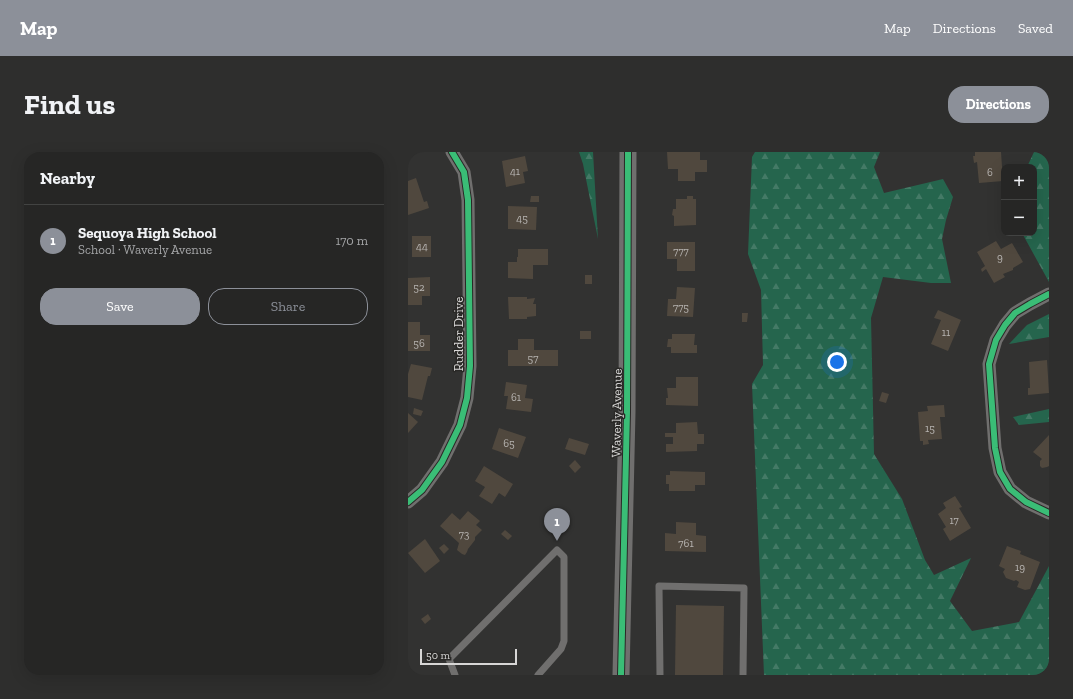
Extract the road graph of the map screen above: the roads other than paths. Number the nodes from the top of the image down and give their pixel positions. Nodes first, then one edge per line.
1 (452, 152) edge
2 (628, 152) edge
3 (1049, 294) edge
4 (408, 502) edge
5 (1049, 513) edge
6 (455, 675) edge
7 (538, 675) edge
8 (622, 675) edge
9 (660, 675) edge
10 (743, 675) edge

1 - 4 street, Rudder Drive
2 - 8 street, Waverly Avenue
3 - 5 street
6 - 7 lane
9 - 10 lane

